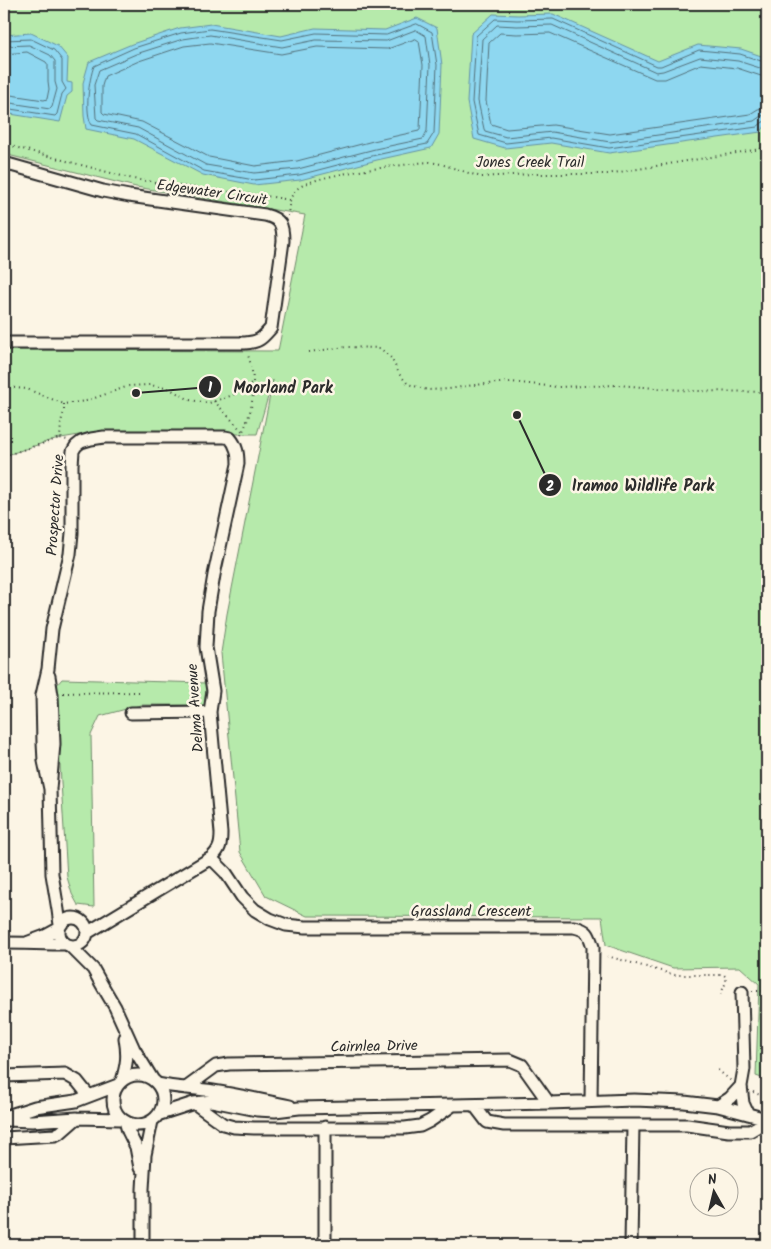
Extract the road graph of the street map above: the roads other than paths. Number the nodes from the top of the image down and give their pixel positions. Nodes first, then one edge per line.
1 (4, 163) edge
2 (4, 343) edge
3 (236, 446) joint
4 (210, 712) junction
5 (131, 713) dead end
6 (211, 858) junction
7 (54, 890) junction
8 (116, 914) junction
9 (78, 919) junction
10 (59, 927) junction
11 (86, 936) junction
12 (4, 943) edge
13 (25, 943) junction
14 (68, 945) junction
15 (93, 969) junction
16 (742, 992) road end
17 (124, 1028) junction
18 (4, 1076) edge
19 (155, 1082) junction
20 (120, 1083) junction
21 (737, 1084) junction
22 (186, 1088) junction
23 (89, 1096) junction
24 (592, 1101) junction
25 (194, 1103) junction
26 (549, 1103) junction
27 (453, 1105) junction
28 (474, 1105) junction
29 (718, 1106) junction
30 (299, 1108) junction
31 (748, 1114) junction
32 (4, 1118) edge
33 (77, 1118) junction
34 (156, 1118) junction
35 (123, 1120) junction
36 (767, 1121) edge
37 (633, 1125) junction
38 (325, 1127) junction
39 (4, 1138) edge
40 (143, 1189) junction
41 (143, 1245) edge
42 (325, 1245) edge
43 (631, 1245) edge

1 - 2 street, Edgewater Circuit
3 - 4 street, Delma Avenue
3 - 7 street, Prospector Drive
4 - 5 street
4 - 6 street, Delma Avenue
6 - 8 street
6 - 24 street, Grassland Crescent
7 - 9 street, Prospector Drive
7 - 10 street, Prospector Drive
8 - 9 street
8 - 11 street
9 - 10 street
9 - 11 street
10 - 13 street
10 - 14 street
11 - 14 street
11 - 15 street
12 - 13 street
13 - 14 street
14 - 15 street
15 - 17 street
16 - 21 street
17 - 19 street
17 - 20 street
18 - 23 street
19 - 20 street
19 - 22 street
19 - 34 street
20 - 23 street
20 - 35 street
21 - 29 street
21 - 31 street
22 - 26 street, Cairnlea Drive
22 - 30 street
23 - 32 street
24 - 26 street
24 - 29 street
25 - 30 street
25 - 34 street
25 - 38 street
26 - 28 street
27 - 28 street
27 - 30 street
27 - 38 street
28 - 37 street
29 - 31 street
31 - 36 street
32 - 33 street
33 - 35 street
33 - 39 street
34 - 35 street
34 - 40 street
35 - 40 street
36 - 37 street
37 - 43 street
38 - 42 street
40 - 41 street

